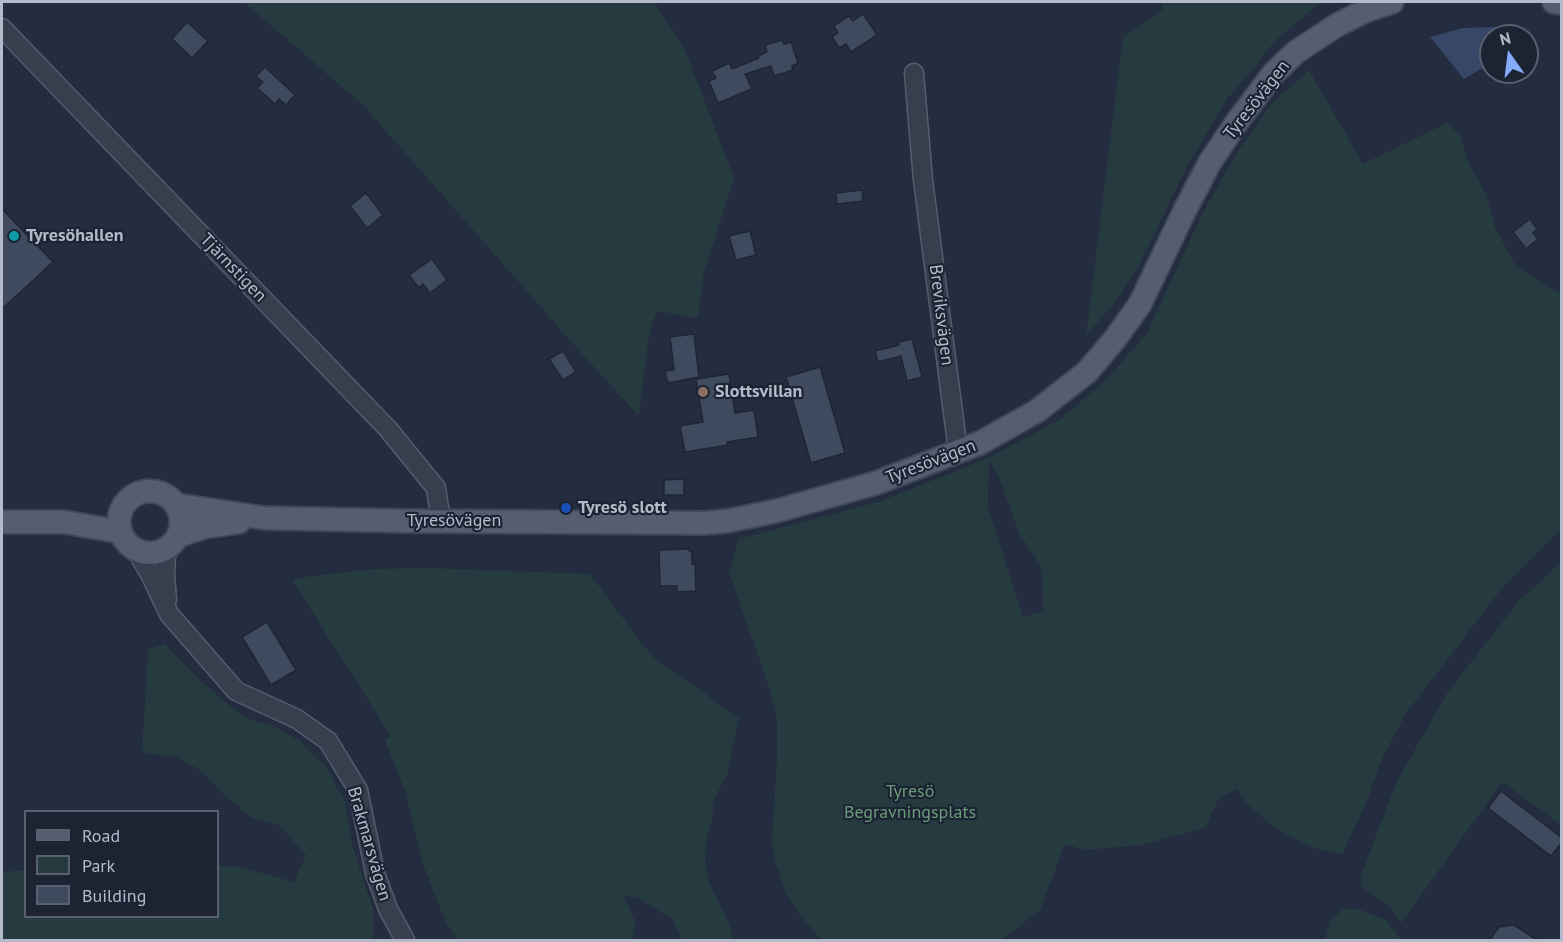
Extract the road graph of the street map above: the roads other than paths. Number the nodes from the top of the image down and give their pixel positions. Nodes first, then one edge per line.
1 (1392, 2) edge
2 (1554, 2) edge
3 (1562, 3) edge
4 (2, 28) edge
5 (914, 73) dead end
6 (957, 451) junction
7 (176, 505) junction
8 (123, 507) junction
9 (264, 518) junction
10 (441, 521) junction
11 (2, 522) edge
12 (64, 522) junction
13 (121, 532) junction
14 (175, 540) junction
15 (136, 550) junction
16 (169, 614) junction
17 (405, 940) edge

1 - 6 main road, Tyresövägen
2 - 3 main road
4 - 10 street, Tjärnstigen
5 - 6 street, Breviksvägen
6 - 10 main road, Tyresövägen
7 - 8 main road, Tyresövägen
7 - 9 main road, Tyresövägen
7 - 14 main road
8 - 12 main road, Tyresövägen
8 - 13 main road
9 - 10 main road, Tyresövägen
9 - 14 main road, Tyresövägen
11 - 12 main road, Tyresövägen
12 - 13 main road, Tyresövägen
13 - 15 main road
14 - 15 main road, Tyresövägen
14 - 16 street
15 - 16 street, Brakmarsvägen
16 - 17 street, Brakmarsvägen

